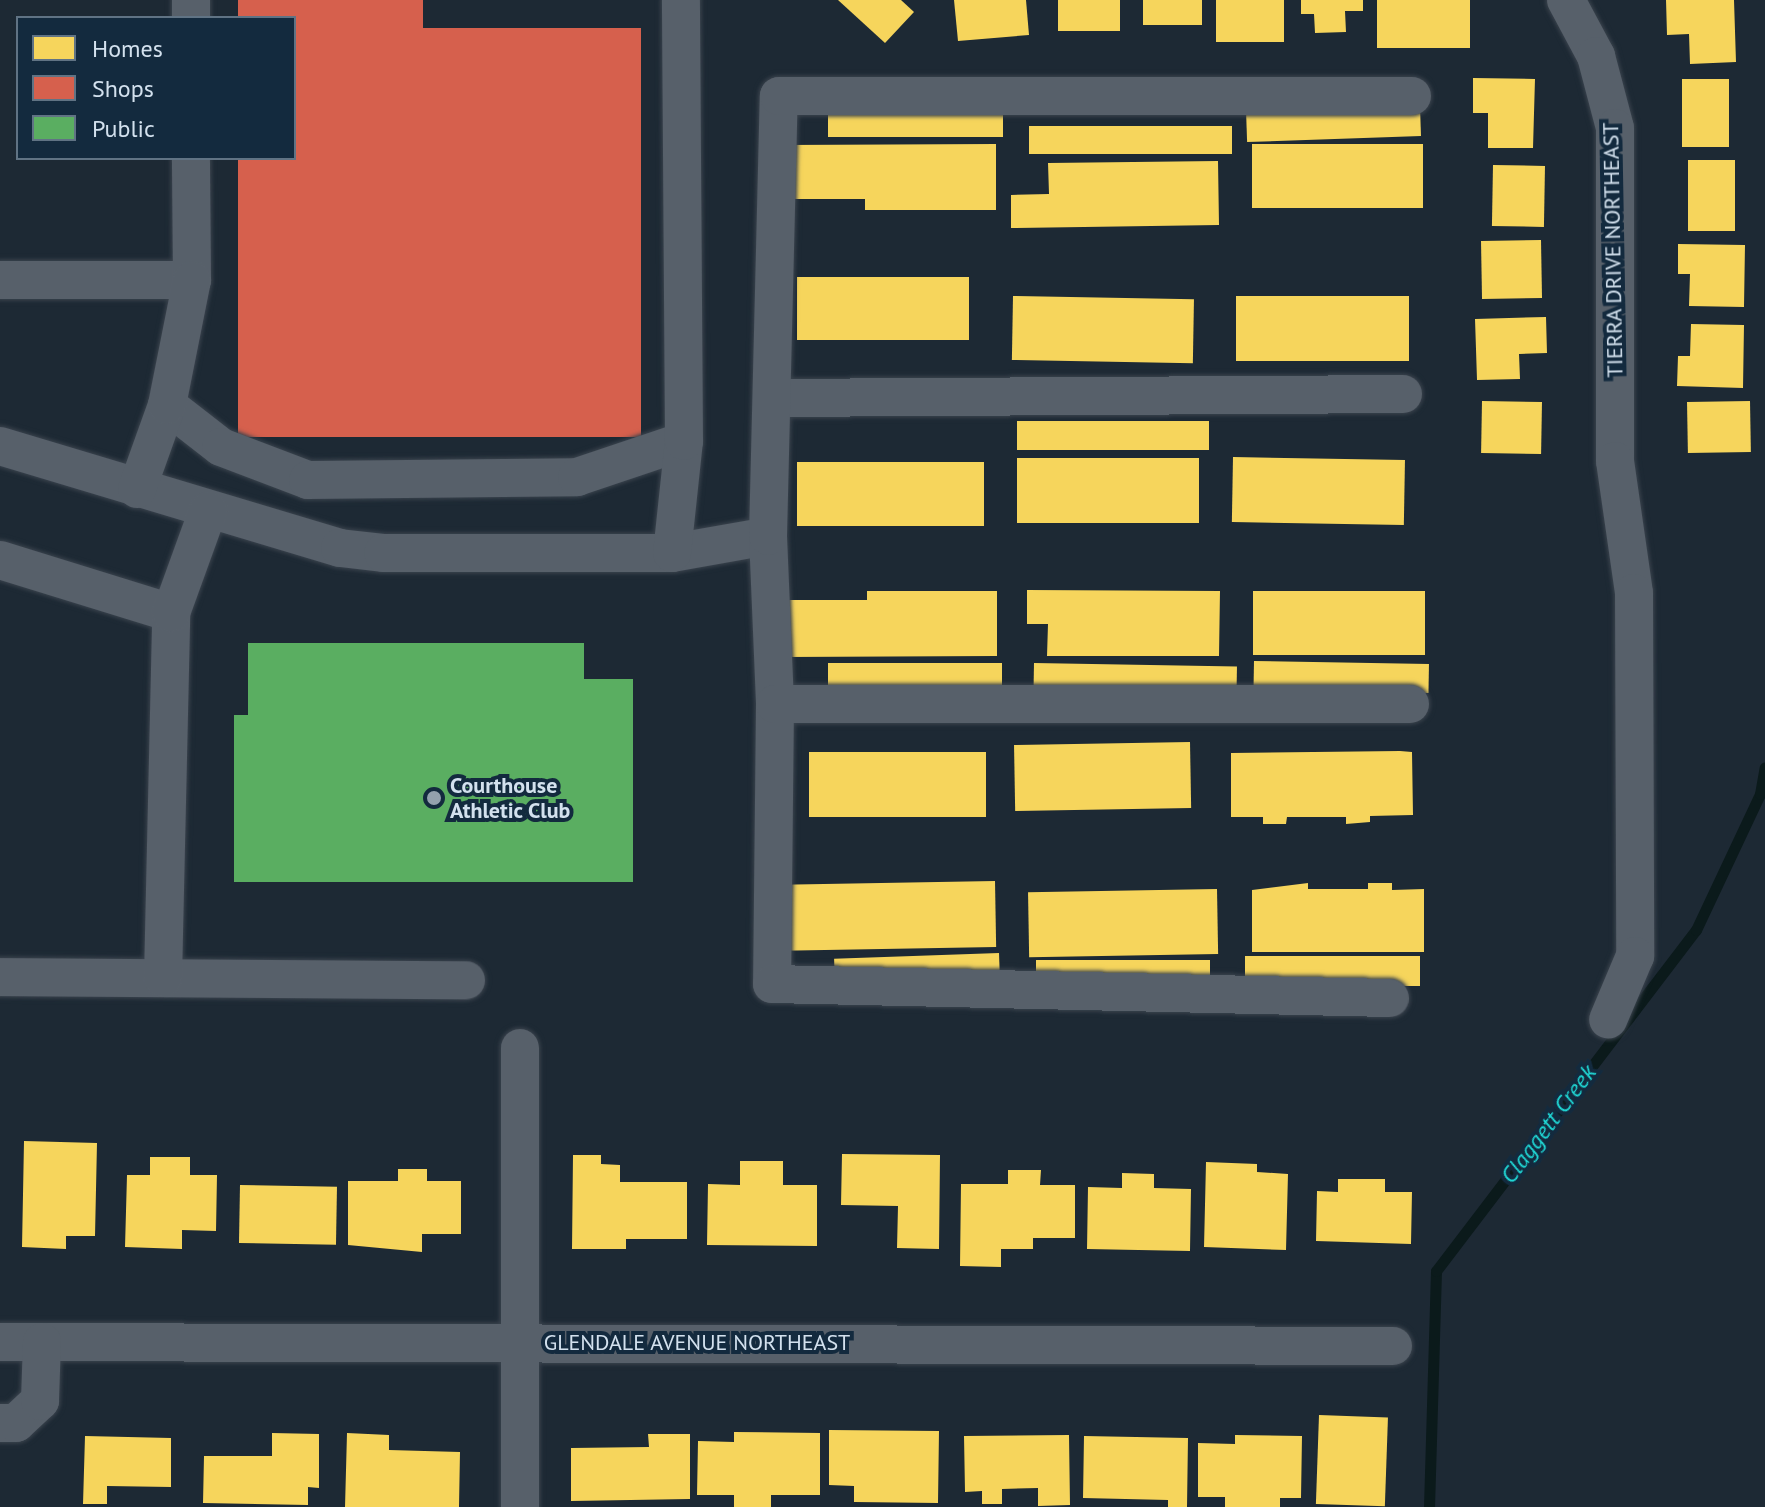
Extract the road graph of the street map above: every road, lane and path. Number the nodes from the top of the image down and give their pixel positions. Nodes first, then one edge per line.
1 (681, 0) edge
2 (1566, 0) edge
3 (1412, 96) dead end
4 (191, 160) edge
5 (0, 280) edge
6 (192, 280) junction
7 (1403, 394) dead end
8 (772, 398) junction
9 (167, 405) junction
10 (684, 441) junction
11 (0, 446) edge
12 (137, 489) junction
13 (208, 511) junction
14 (768, 536) junction
15 (672, 553) junction
16 (0, 560) edge
17 (171, 613) junction
18 (775, 704) junction
19 (1410, 704) dead end
20 (0, 977) edge
21 (163, 978) junction
22 (466, 980) dead end
23 (1390, 998) dead end
24 (1608, 1020) dead end
25 (520, 1048) dead end
26 (0, 1342) edge
27 (42, 1342) junction
28 (520, 1343) junction
29 (1393, 1346) dead end
30 (0, 1423) edge
31 (520, 1507) edge

1 - 10 street
2 - 24 street, TIERRA DRIVE NORTHEAST
3 - 8 street
4 - 6 street
5 - 6 street
6 - 9 street
7 - 8 street
8 - 14 street
9 - 10 street
9 - 12 street
10 - 15 street
11 - 12 street
12 - 13 street
13 - 15 street
13 - 17 street
14 - 15 street
14 - 18 street
16 - 17 street
17 - 21 street
18 - 19 street
18 - 23 street
20 - 21 street
21 - 22 street
25 - 28 street
26 - 27 street, GLENDALE AVENUE NORTHEAST
27 - 28 street, GLENDALE AVENUE NORTHEAST
27 - 30 street
28 - 29 street, GLENDALE AVENUE NORTHEAST
28 - 31 street

